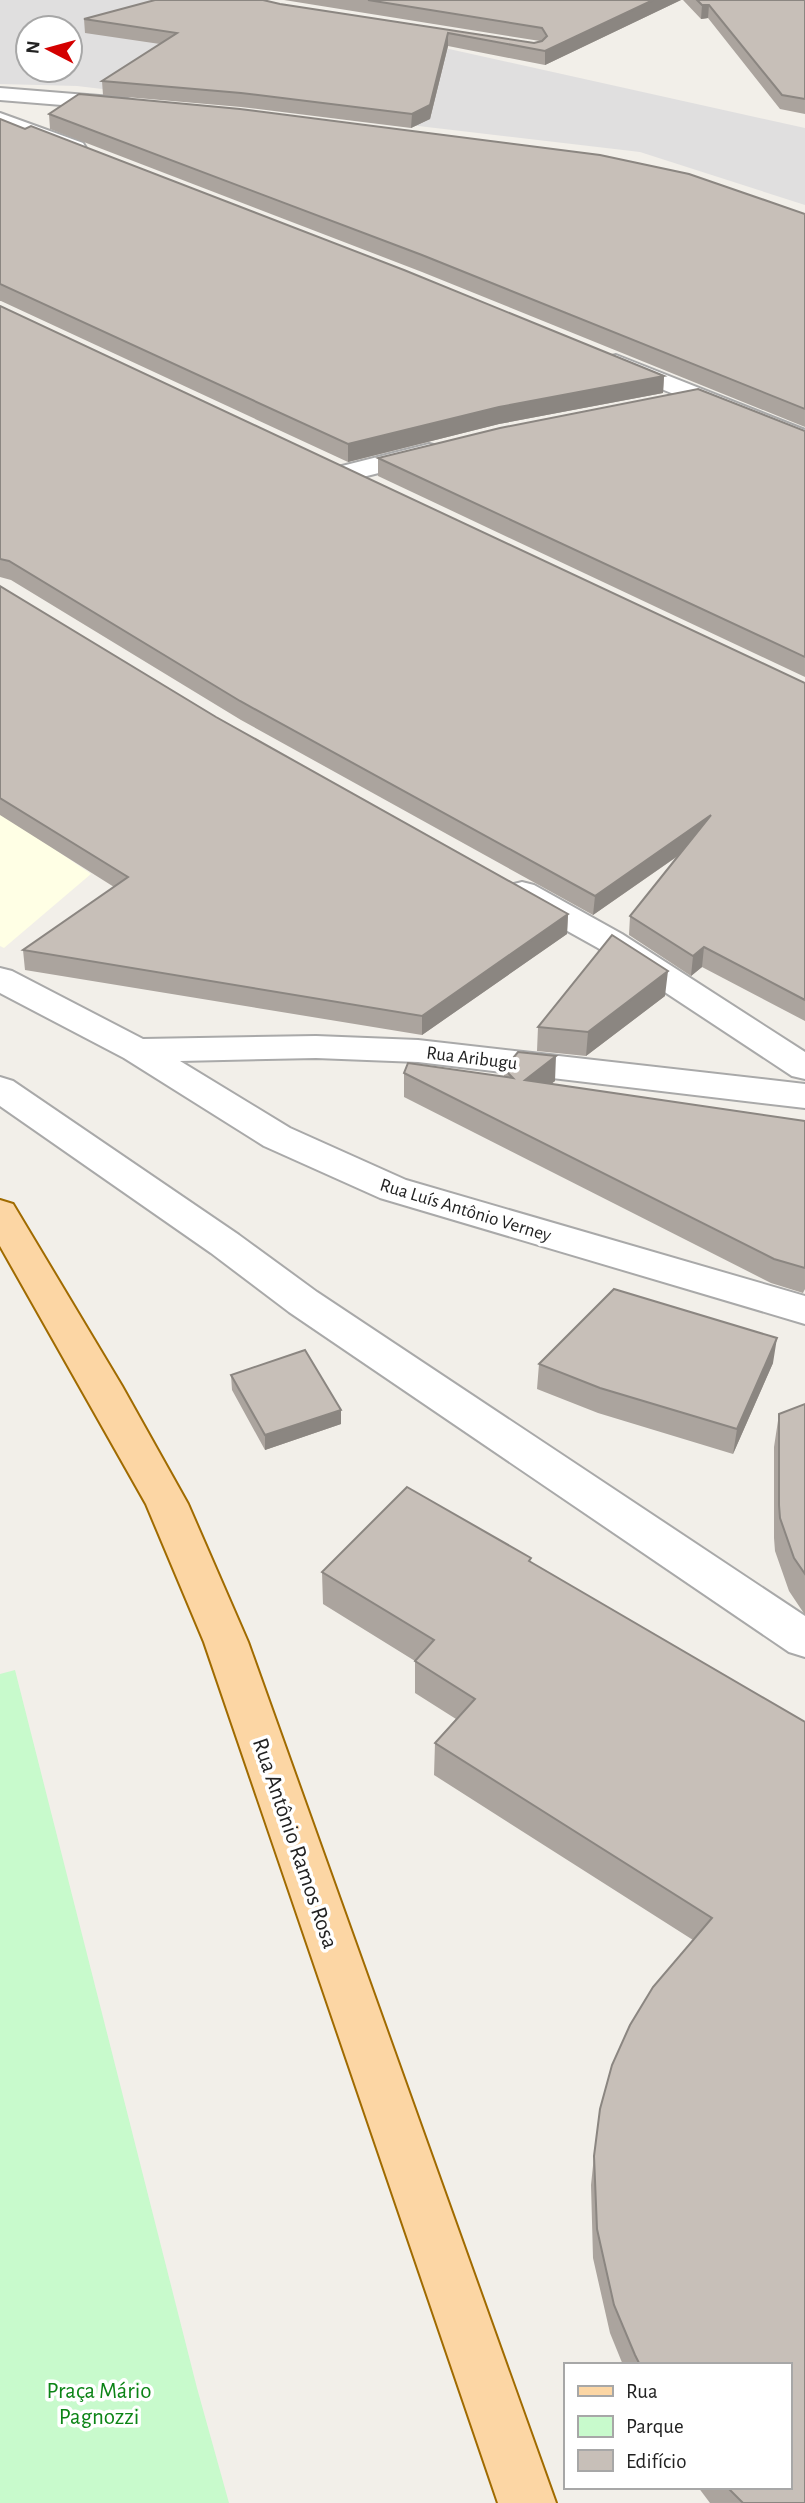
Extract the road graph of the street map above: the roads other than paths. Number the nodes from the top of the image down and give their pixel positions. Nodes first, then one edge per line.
1 (0, 94) edge
2 (147, 106) edge
3 (0, 119) edge
4 (94, 156) edge
5 (594, 353) edge
6 (698, 396) junction
7 (658, 404) edge
8 (805, 439) edge
9 (448, 447) edge
10 (384, 490) edge
11 (491, 875) edge
12 (0, 979) edge
13 (137, 1050) junction
14 (805, 1068) edge
15 (0, 1089) edge
16 (805, 1096) edge
17 (0, 1213) edge
18 (805, 1310) edge
19 (805, 1639) edge
20 (527, 2503) edge

1 - 2 street
3 - 4 street
5 - 6 street
6 - 7 street
6 - 8 street
9 - 10 street
11 - 14 street
12 - 13 street, Rua Luís Antônio Verney
13 - 16 street, Rua Aribugu
13 - 18 street, Rua Luís Antônio Verney
15 - 19 street
17 - 20 main road, Rua Antônio Ramos Rosa

